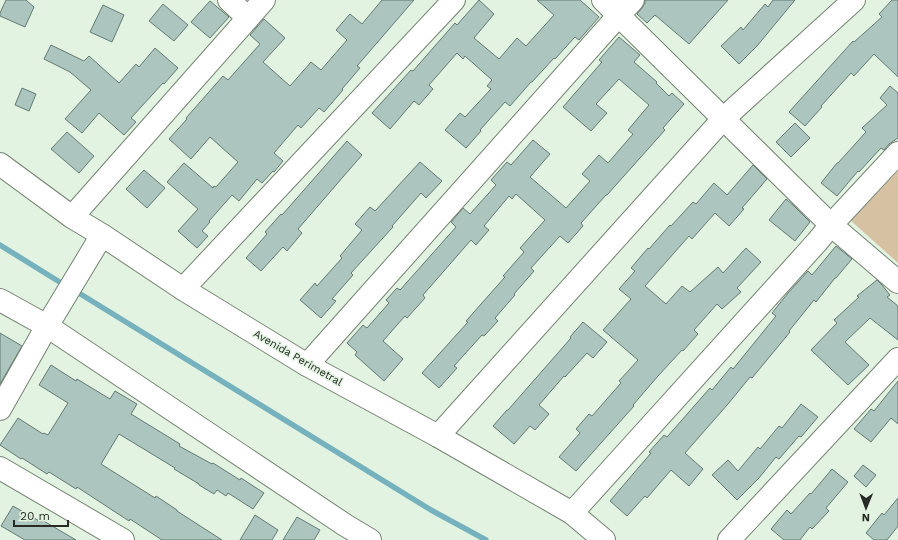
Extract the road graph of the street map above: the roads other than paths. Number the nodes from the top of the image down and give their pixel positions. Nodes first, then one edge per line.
1 (229, 0) edge
2 (264, 0) edge
3 (454, 0) edge
4 (603, 0) edge
5 (854, 0) edge
6 (626, 7) edge
7 (248, 18) junction
8 (723, 119) junction
9 (898, 154) edge
10 (0, 164) edge
11 (72, 217) junction
12 (831, 225) junction
13 (102, 235) junction
14 (898, 282) edge
15 (183, 289) junction
16 (0, 300) edge
17 (52, 317) junction
18 (898, 358) edge
19 (307, 365) junction
20 (0, 409) edge
21 (438, 436) junction
22 (0, 468) edge
23 (572, 514) junction
24 (341, 532) edge
25 (123, 540) edge
26 (370, 540) edge
27 (604, 540) edge
28 (729, 540) edge

1 - 7 street
2 - 7 street
3 - 15 street
4 - 6 street
5 - 8 street
6 - 8 street
6 - 19 street
7 - 11 street
8 - 12 street
8 - 21 street
9 - 12 street
10 - 11 street, Avenida Perimetral
11 - 13 street, Avenida Perimetral
12 - 14 street
12 - 23 street
13 - 15 street, Avenida Perimetral
13 - 17 street
15 - 19 street, Avenida Perimetral
16 - 17 street
17 - 20 street
17 - 24 street
18 - 28 street
19 - 21 street, Avenida Perimetral
21 - 23 street, Avenida Perimetral
22 - 25 street
23 - 27 street, Avenida Perimetral
24 - 26 street

